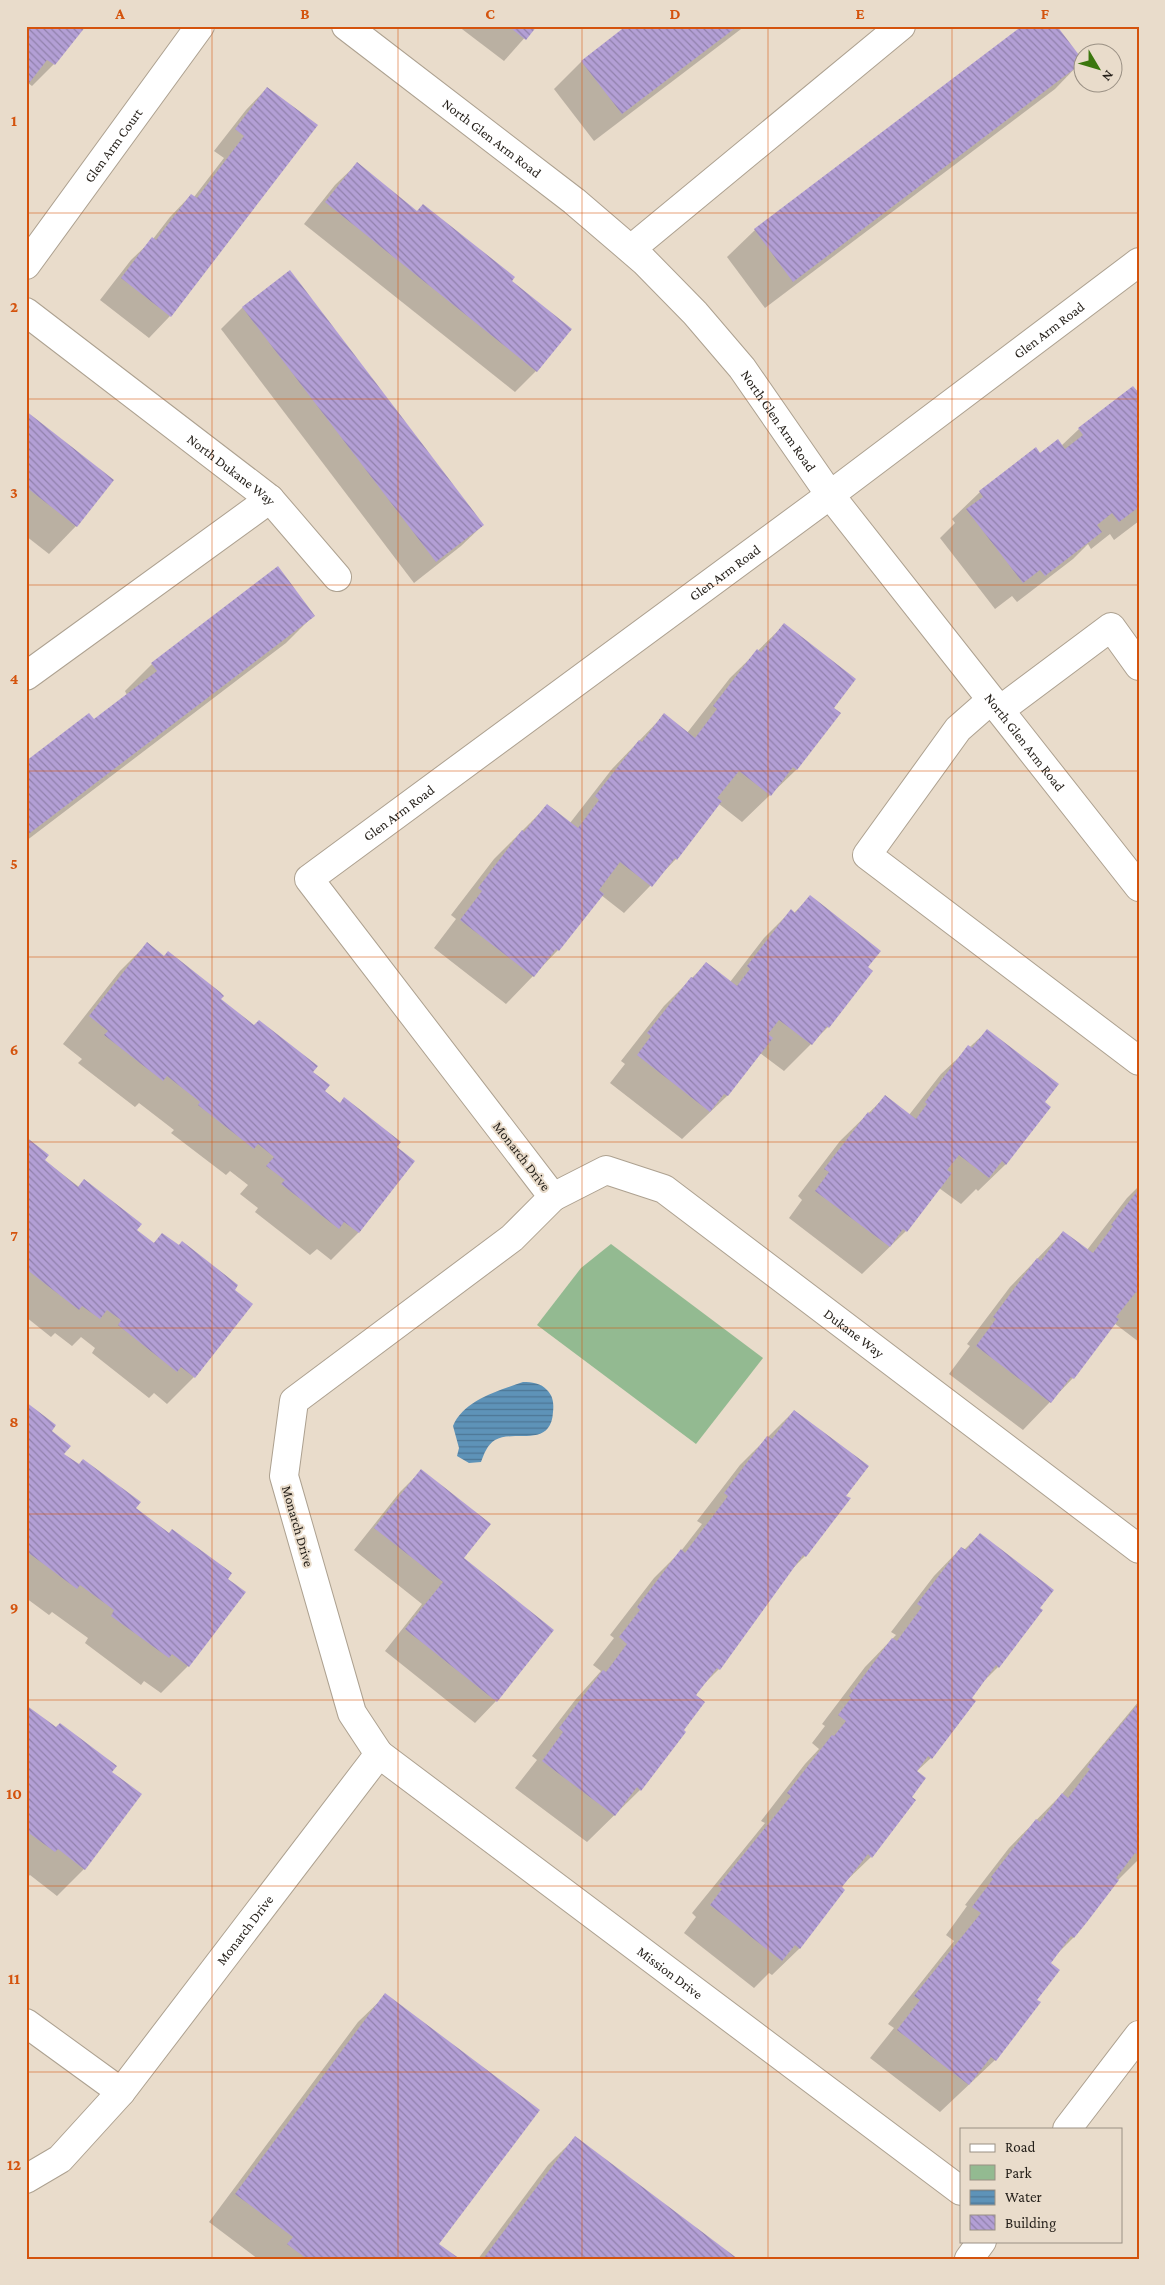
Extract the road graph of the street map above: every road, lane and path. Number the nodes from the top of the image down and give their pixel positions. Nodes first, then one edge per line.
1 (200, 26) edge
2 (346, 26) edge
3 (901, 26) edge
4 (630, 249) junction
5 (1139, 262) edge
6 (26, 265) edge
7 (26, 312) edge
8 (830, 494) junction
9 (270, 499) junction
10 (337, 577) dead end
11 (1139, 666) edge
12 (26, 676) edge
13 (996, 705) junction
14 (309, 879) joint
15 (1139, 887) edge
16 (1139, 1061) edge
17 (553, 1197) junction
18 (1139, 1549) edge
19 (379, 1754) junction
20 (26, 2023) edge
21 (1139, 2035) edge
22 (121, 2092) junction
23 (1068, 2128) edge
24 (26, 2179) edge
25 (960, 2190) edge
26 (981, 2242) edge
27 (969, 2259) edge

1 - 6 street, Glen Arm Court
2 - 4 street, North Glen Arm Road
3 - 4 street
4 - 8 street, North Glen Arm Road
5 - 8 street, Glen Arm Road
7 - 9 street, North Dukane Way
8 - 13 street, North Glen Arm Road
8 - 14 street, Glen Arm Road
9 - 10 street
9 - 12 street, North Dukane Way
11 - 13 street
13 - 15 street, North Glen Arm Road
13 - 16 street
14 - 17 street, Monarch Drive
17 - 18 street, Dukane Way
17 - 19 street, Monarch Drive
19 - 22 street, Monarch Drive
19 - 25 street, Mission Drive
20 - 22 street
21 - 23 street
22 - 24 street, Monarch Drive
26 - 27 street

